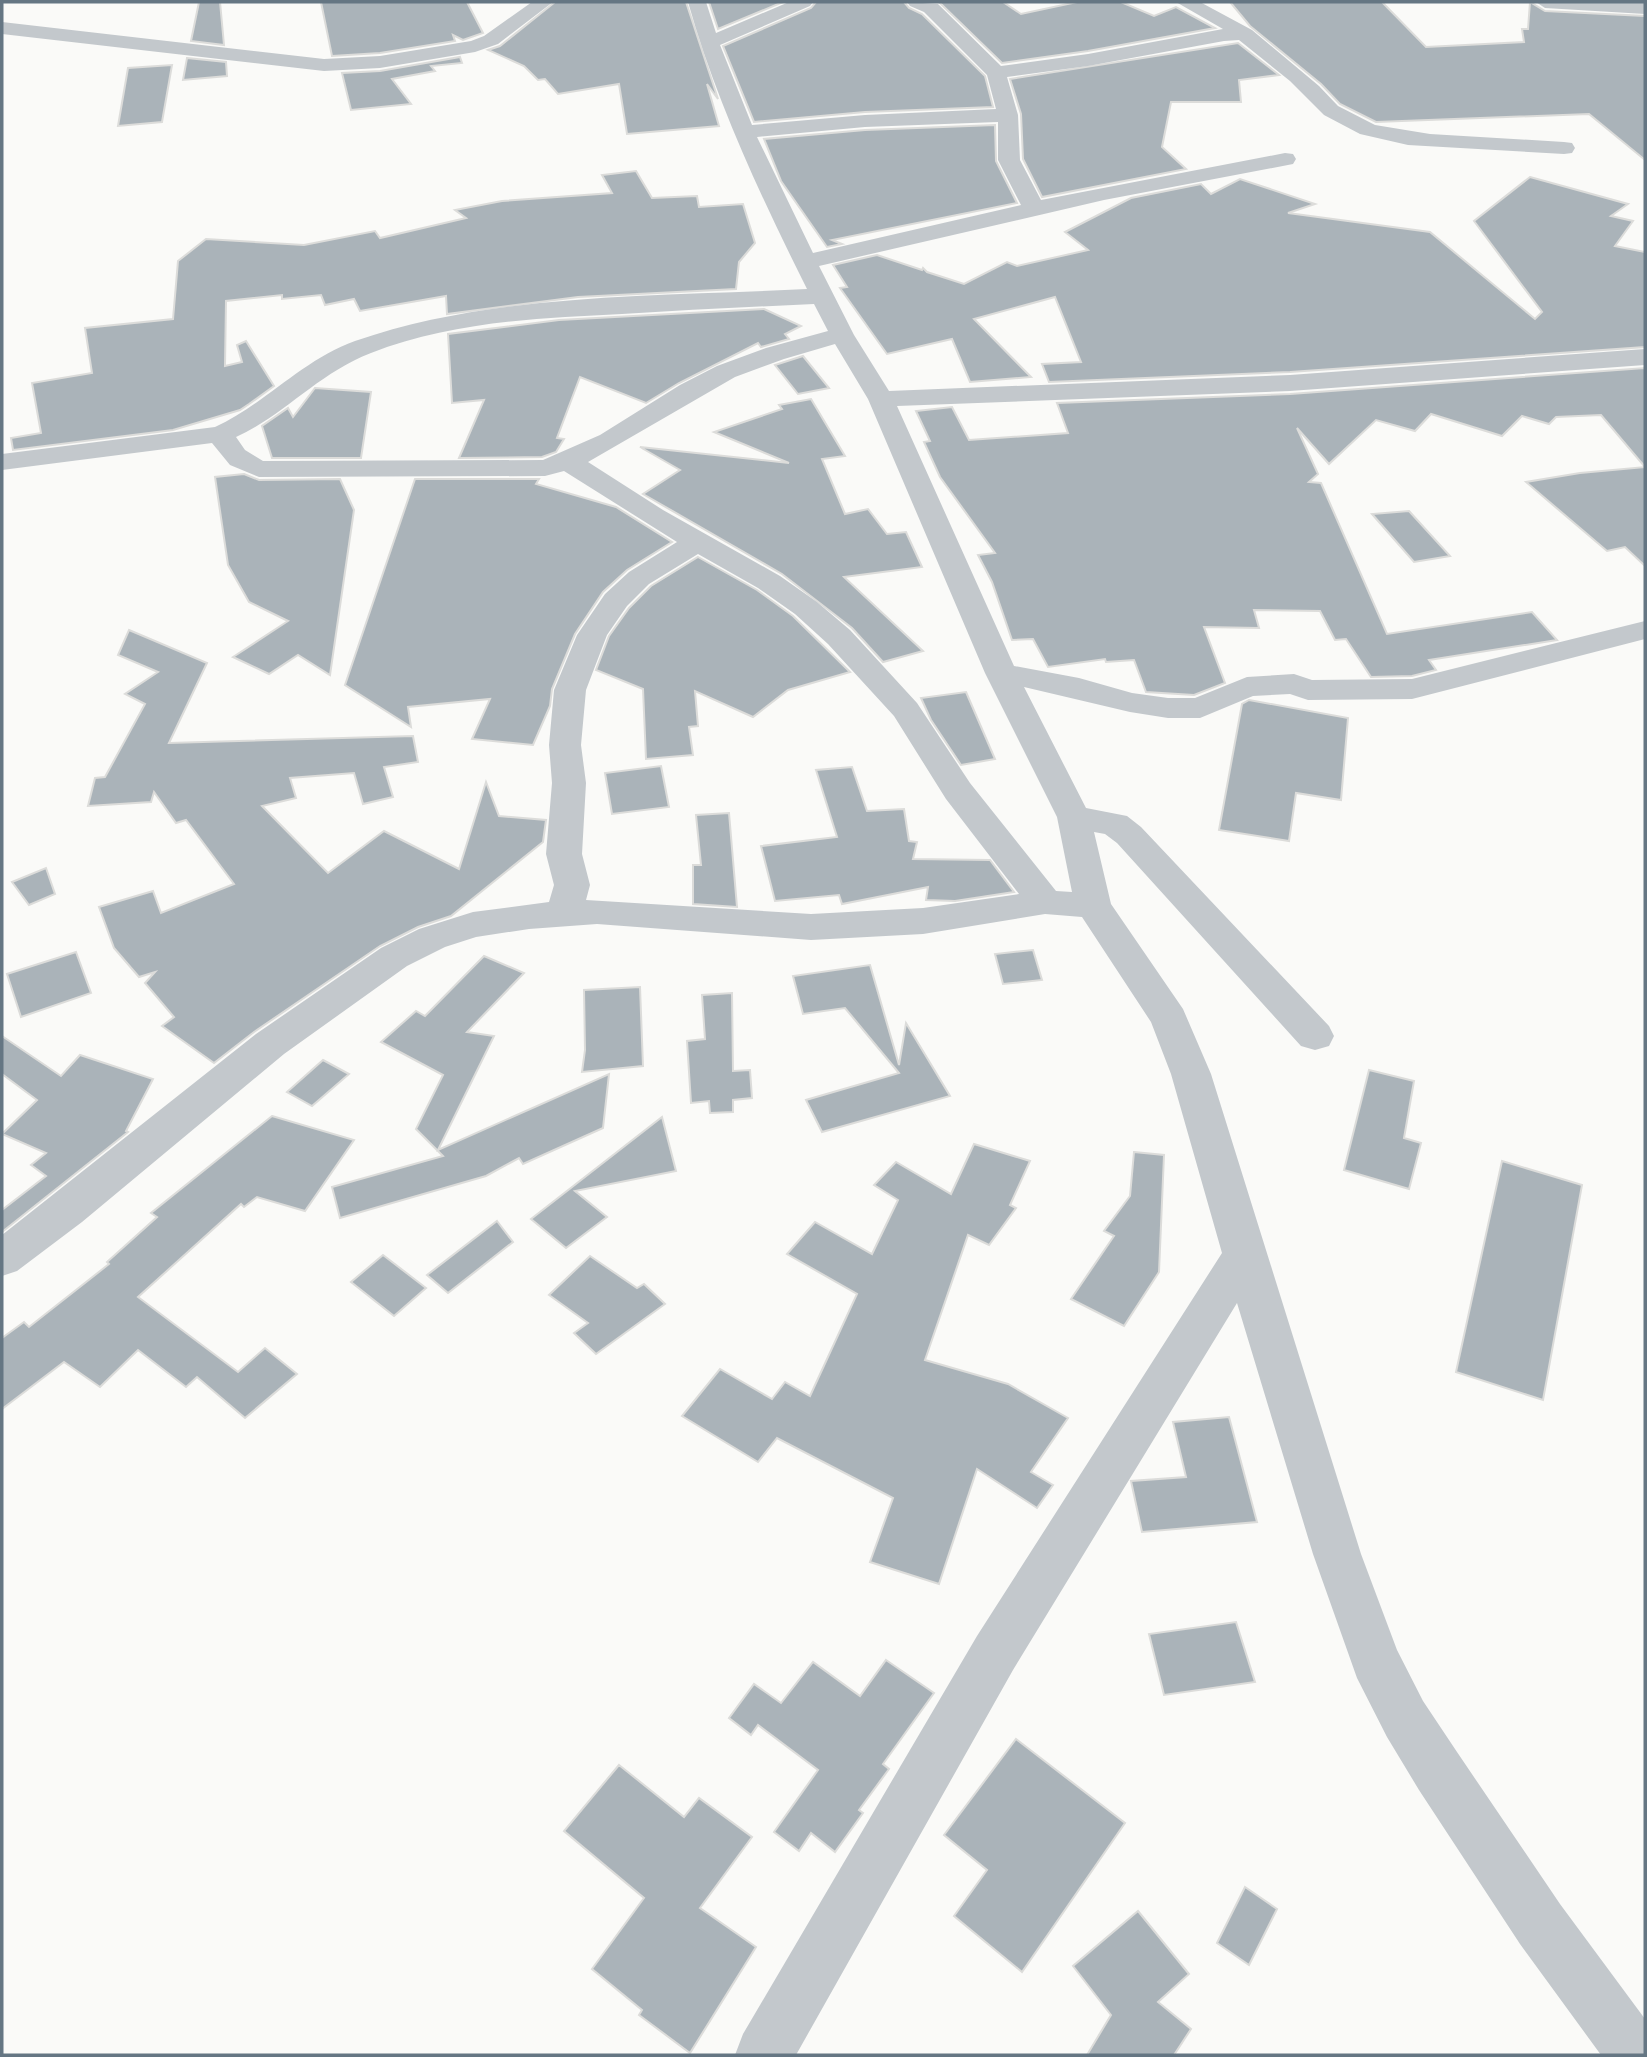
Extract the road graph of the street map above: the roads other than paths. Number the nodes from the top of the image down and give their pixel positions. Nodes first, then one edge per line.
1 (544, 2) edge
2 (697, 2) edge
3 (804, 2) edge
4 (916, 2) edge
5 (1185, 2) edge
6 (1545, 2) edge
7 (1645, 9) edge
8 (2, 28) edge
9 (1245, 34) junction
10 (709, 43) junction
11 (996, 74) junction
12 (1008, 114) junction
13 (745, 133) junction
14 (1564, 148) dead end
15 (1285, 159) dead end
16 (1034, 209) junction
17 (804, 262) junction
18 (821, 296) junction
19 (842, 335) junction
20 (1645, 357) edge
21 (881, 399) junction
22 (221, 434) junction
23 (2, 462) edge
24 (569, 462) junction
25 (698, 541) junction
26 (1645, 630) edge
27 (1001, 673) junction
28 (1074, 817) junction
29 (1045, 902) junction
30 (1093, 906) junction
31 (564, 913) junction
32 (1315, 1036) dead end
33 (1244, 1255) junction
34 (2, 1259) edge
35 (764, 2055) edge
36 (1636, 2055) edge

1 - 8 street
2 - 10 street
3 - 10 street
4 - 11 street
5 - 9 street
6 - 7 street
9 - 11 street
9 - 14 street
10 - 13 street
11 - 12 street
12 - 13 street
12 - 16 street
13 - 17 street
15 - 16 street
16 - 17 street
17 - 18 street
18 - 19 street
18 - 22 street
19 - 21 street
19 - 24 street
20 - 21 street
21 - 27 street
22 - 23 street
22 - 24 street
24 - 25 street
25 - 29 street
25 - 31 street
26 - 27 street
27 - 28 street
28 - 30 street
28 - 32 street
29 - 30 street
29 - 31 street
30 - 33 street
31 - 34 street
33 - 35 street
33 - 36 street

